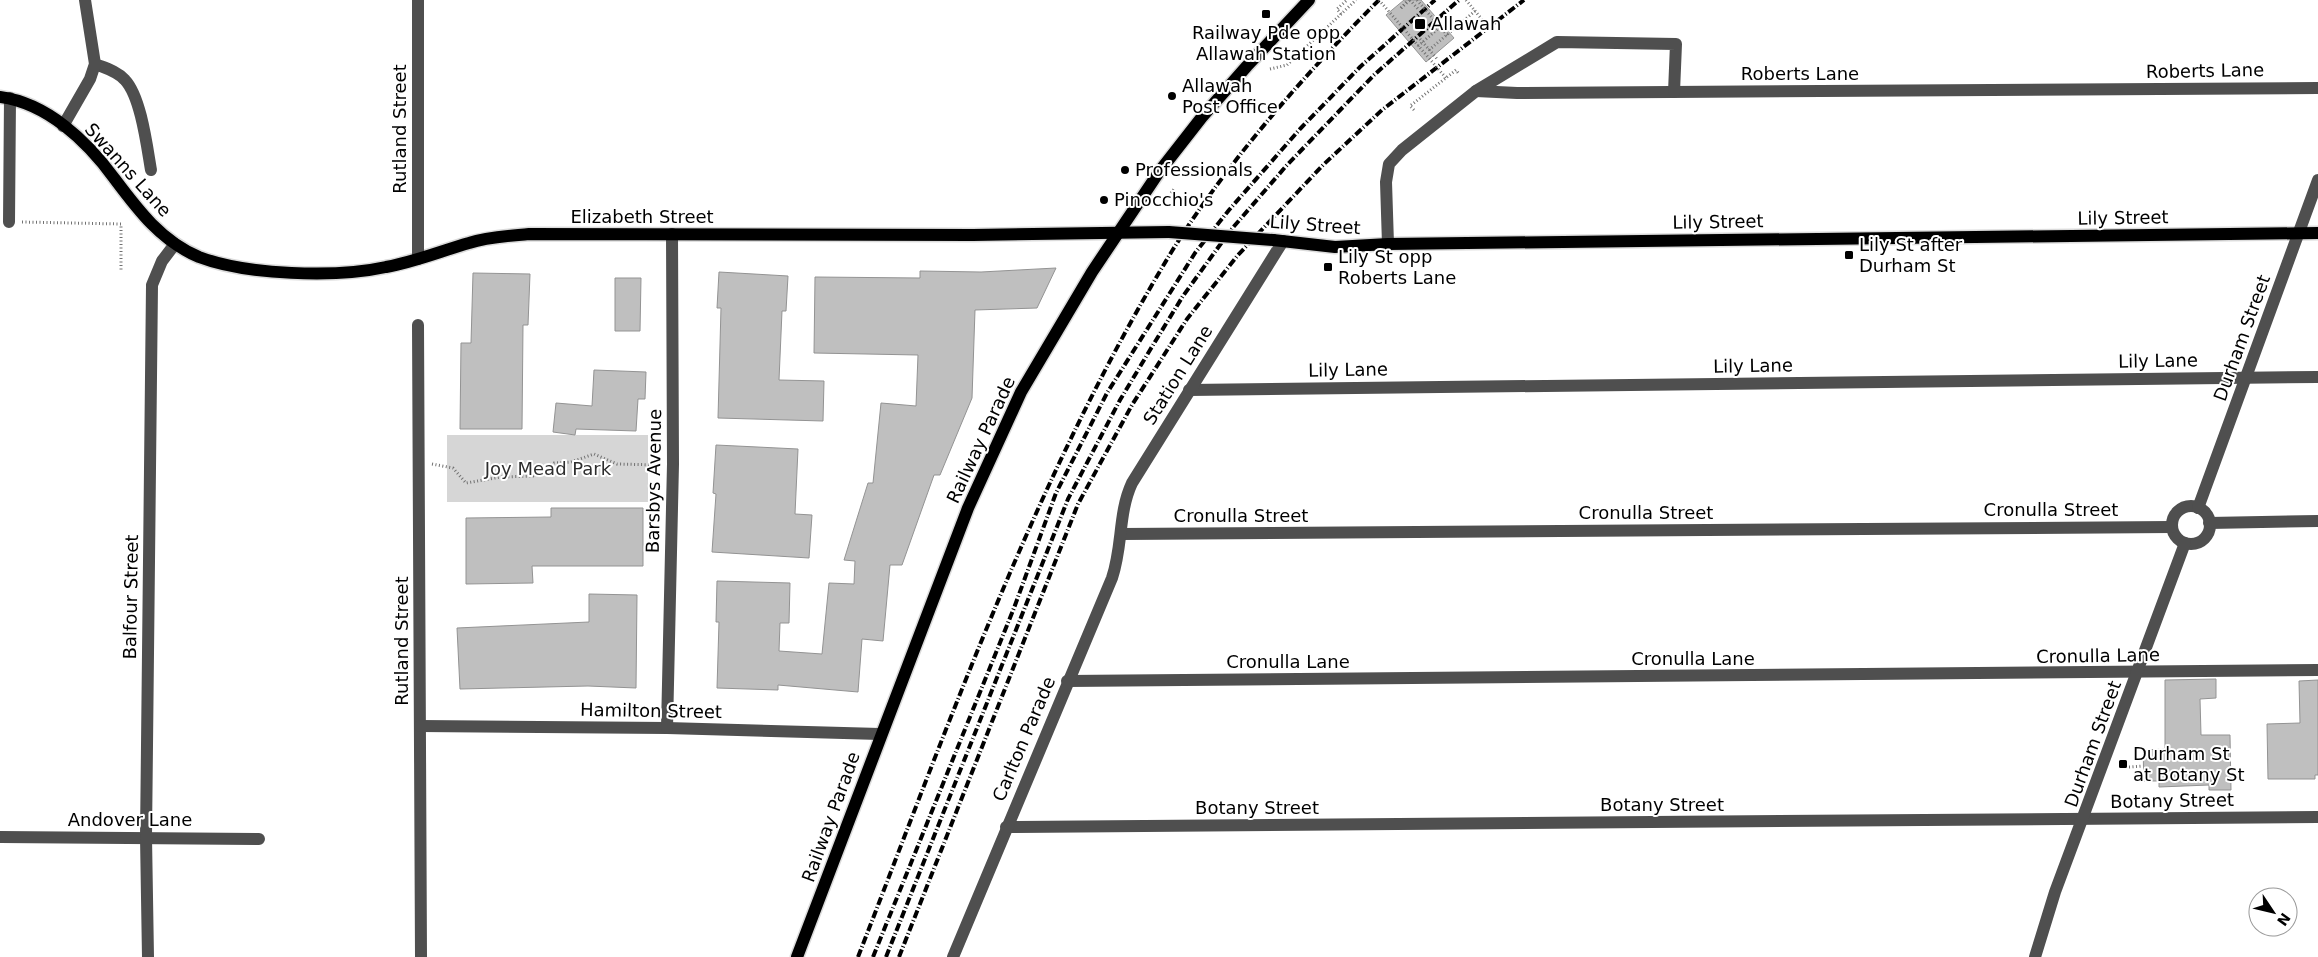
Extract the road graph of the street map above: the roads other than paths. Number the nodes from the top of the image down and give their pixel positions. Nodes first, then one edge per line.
1 (85, 0) edge
2 (418, 0) edge
3 (1309, 0) edge
4 (94, 64) junction
5 (2318, 88) edge
6 (1476, 92) junction
7 (1674, 92) junction
8 (5, 98) edge
9 (63, 126) junction
10 (151, 170) dead end
11 (2318, 180) edge
12 (9, 222) road end
13 (1119, 232) junction
14 (2299, 233) junction
15 (2318, 233) edge
16 (672, 234) junction
17 (1278, 240) junction
18 (175, 244) junction
19 (1388, 244) junction
20 (418, 259) junction
21 (418, 325) dead end
22 (2318, 377) edge
23 (2246, 378) junction
24 (1189, 390) junction
25 (2198, 508) junction
26 (2318, 521) edge
27 (2209, 523) junction
28 (2172, 527) junction
29 (1121, 534) junction
30 (2185, 543) junction
31 (2318, 670) edge
32 (2138, 673) junction
33 (1067, 682) junction
34 (420, 726) junction
35 (667, 728) junction
36 (880, 734) junction
37 (2318, 817) edge
38 (2083, 820) junction
39 (1006, 828) junction
40 (0, 837) edge
41 (146, 838) junction
42 (259, 839) dead end
43 (148, 957) edge
44 (421, 957) edge
45 (797, 957) edge
46 (953, 957) edge
47 (2034, 957) edge

1 - 4 street
2 - 20 street, Rutland Street
3 - 13 main road, Railway Parade
4 - 9 street
4 - 10 street
5 - 7 street, Roberts Lane
6 - 7 street, Roberts Lane
6 - 7 street
6 - 19 street
8 - 9 main road, Swanns Lane
8 - 12 street
9 - 18 main road, Swanns Lane
11 - 14 street, Durham Street
13 - 16 main road, Elizabeth Street
13 - 17 main road, Lily Street, bridge
13 - 36 main road, Railway Parade
14 - 15 main road, Lily Street
14 - 19 main road, Lily Street
14 - 23 street, Durham Street
16 - 20 main road, Elizabeth Street
16 - 35 street, Barsbys Avenue
17 - 19 main road, Lily Street
17 - 24 street, Station Lane
18 - 20 main road, Elizabeth Street
18 - 41 street, Balfour Street
21 - 34 street, Rutland Street
22 - 23 street, Lily Lane
23 - 24 street, Lily Lane
23 - 25 street, Durham Street
24 - 29 street, Station Lane
25 - 27 street
25 - 28 street
26 - 27 street
27 - 30 street
28 - 29 street, Cronulla Street
28 - 30 street
29 - 33 street, Carlton Parade
30 - 32 street, Durham Street
31 - 32 street, Cronulla Lane
32 - 33 street, Cronulla Lane
32 - 38 street, Durham Street
33 - 39 street, Carlton Parade
34 - 35 street, Hamilton Street
34 - 44 street, Rutland Street
35 - 36 street, Hamilton Street
36 - 45 main road, Railway Parade
37 - 38 street, Botany Street
38 - 39 street, Botany Street
38 - 47 street, Durham Street
39 - 46 street, Carlton Parade
40 - 41 street, Andover Lane
41 - 42 street, Andover Lane
41 - 43 street, Balfour Street

